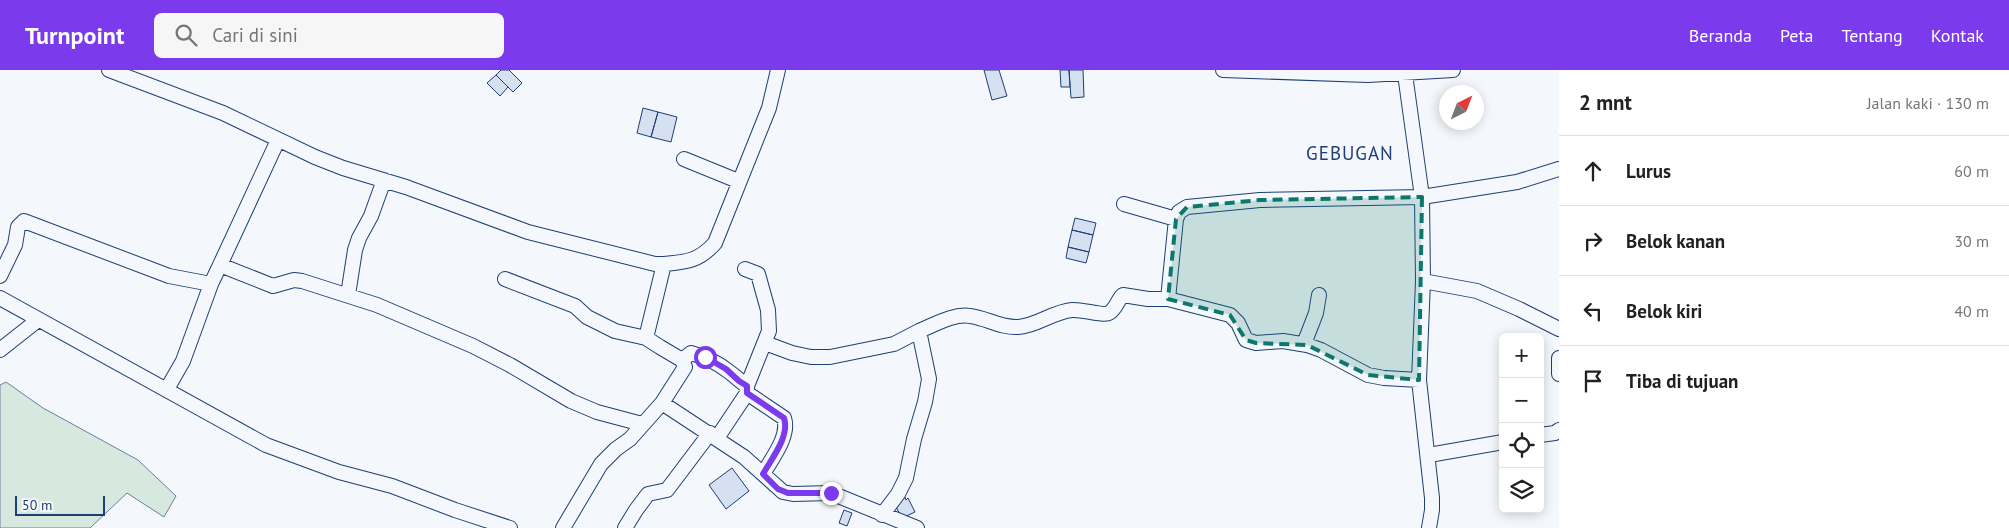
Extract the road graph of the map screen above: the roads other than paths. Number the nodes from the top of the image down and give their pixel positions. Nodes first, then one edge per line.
1 (108, 70) edge
2 (778, 70) edge
3 (1223, 70) edge
4 (1454, 70) edge
5 (1405, 74) junction
6 (278, 140) junction
7 (684, 159) dead end
8 (1559, 169) edge
9 (384, 180) junction
10 (738, 181) junction
11 (1422, 197) junction
12 (1124, 204) dead end
13 (1176, 219) junction
14 (664, 264) junction
15 (220, 265) junction
16 (745, 269) dead end
17 (0, 276) edge
18 (504, 279) dead end
19 (1423, 281) junction
20 (211, 284) junction
21 (1319, 295) dead end
22 (348, 296) junction
23 (0, 298) edge
24 (1168, 299) junction
25 (38, 320) junction
26 (1559, 329) edge
27 (919, 331) junction
28 (646, 338) junction
29 (765, 343) junction
30 (1304, 344) junction
31 (0, 350) edge
32 (1559, 358) edge
33 (682, 360) junction
34 (1559, 374) edge
35 (1419, 380) junction
36 (167, 389) junction
37 (747, 389) junction
38 (662, 403) junction
39 (642, 424) junction
40 (1559, 430) edge
41 (1544, 434) edge
42 (714, 436) junction
43 (1499, 443) edge
44 (1429, 455) junction
45 (763, 474) junction
46 (882, 514) junction
47 (510, 528) edge
48 (563, 528) edge
49 (625, 528) edge
50 (917, 528) edge
51 (1429, 528) edge

1 - 6 street
2 - 10 street
3 - 5 street
4 - 5 street
5 - 11 street
6 - 9 street
6 - 15 street
7 - 10 street
8 - 11 street
9 - 14 street
9 - 22 street
10 - 14 street
11 - 13 street
11 - 19 street
12 - 13 street
13 - 24 street
14 - 28 street
15 - 20 street
15 - 22 street
16 - 29 street
17 - 20 street
18 - 28 street
19 - 26 street
19 - 35 street
20 - 36 street
21 - 30 street
22 - 39 street
23 - 25 street
24 - 27 street
24 - 30 street
25 - 31 street
25 - 36 street
27 - 29 street
27 - 46 street
28 - 33 street
29 - 37 street
30 - 35 street
32 - 34 street
33 - 37 street
33 - 38 street
35 - 44 street
36 - 47 street
37 - 42 street
37 - 45 street
38 - 39 street
38 - 42 street
39 - 48 street
40 - 41 street
42 - 45 street
42 - 49 street
43 - 44 street
44 - 51 street
45 - 46 street
46 - 50 street

